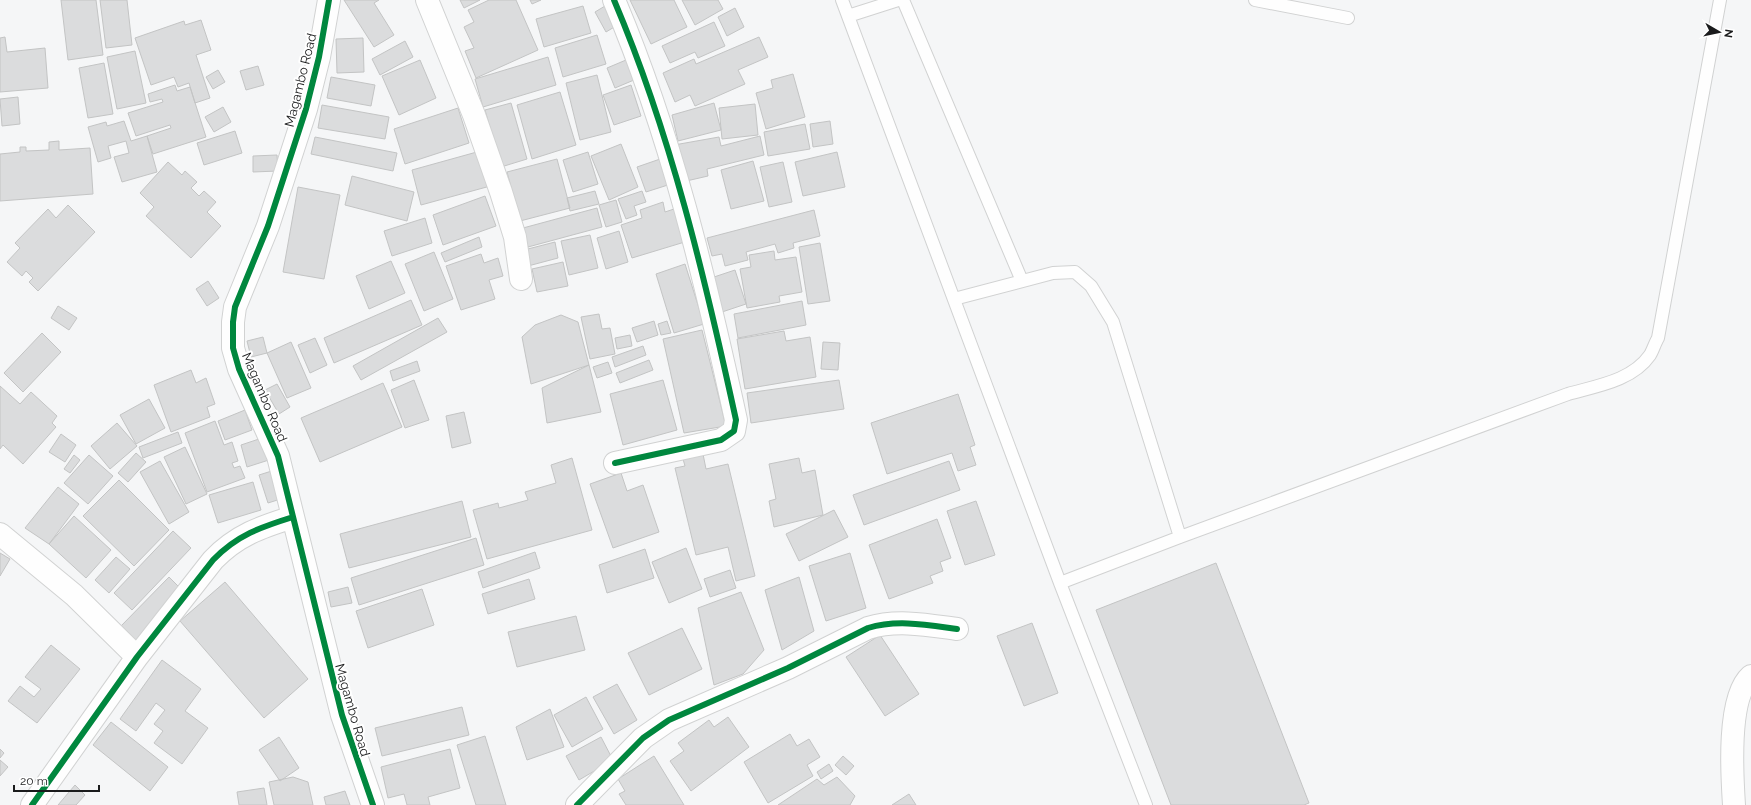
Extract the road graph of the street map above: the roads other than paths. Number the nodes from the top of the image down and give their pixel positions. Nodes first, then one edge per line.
1 (329, 0) edge
2 (427, 0) edge
3 (614, 0) edge
4 (842, 0) edge
5 (898, 0) edge
6 (903, 0) edge
7 (1255, 0) edge
8 (1720, 0) edge
9 (848, 16) junction
10 (1348, 18) dead end
11 (521, 279) dead end
12 (1022, 281) junction
13 (954, 299) junction
14 (615, 463) dead end
15 (293, 517) junction
16 (0, 534) edge
17 (1180, 537) junction
18 (1060, 583) junction
19 (957, 629) dead end
20 (137, 657) junction
21 (1751, 676) edge
22 (32, 805) edge
23 (373, 805) edge
24 (577, 805) edge
25 (1146, 805) edge
26 (1734, 805) edge

1 - 15 street, Magambo Road
2 - 11 street
3 - 14 street
4 - 9 lane
5 - 9 lane
6 - 12 lane
7 - 10 lane
8 - 17 lane
9 - 13 lane
12 - 13 lane
12 - 17 lane
13 - 18 lane
15 - 20 street
15 - 23 street, Magambo Road
16 - 20 street
17 - 18 lane
18 - 25 lane
19 - 24 street
20 - 22 street
21 - 26 street

